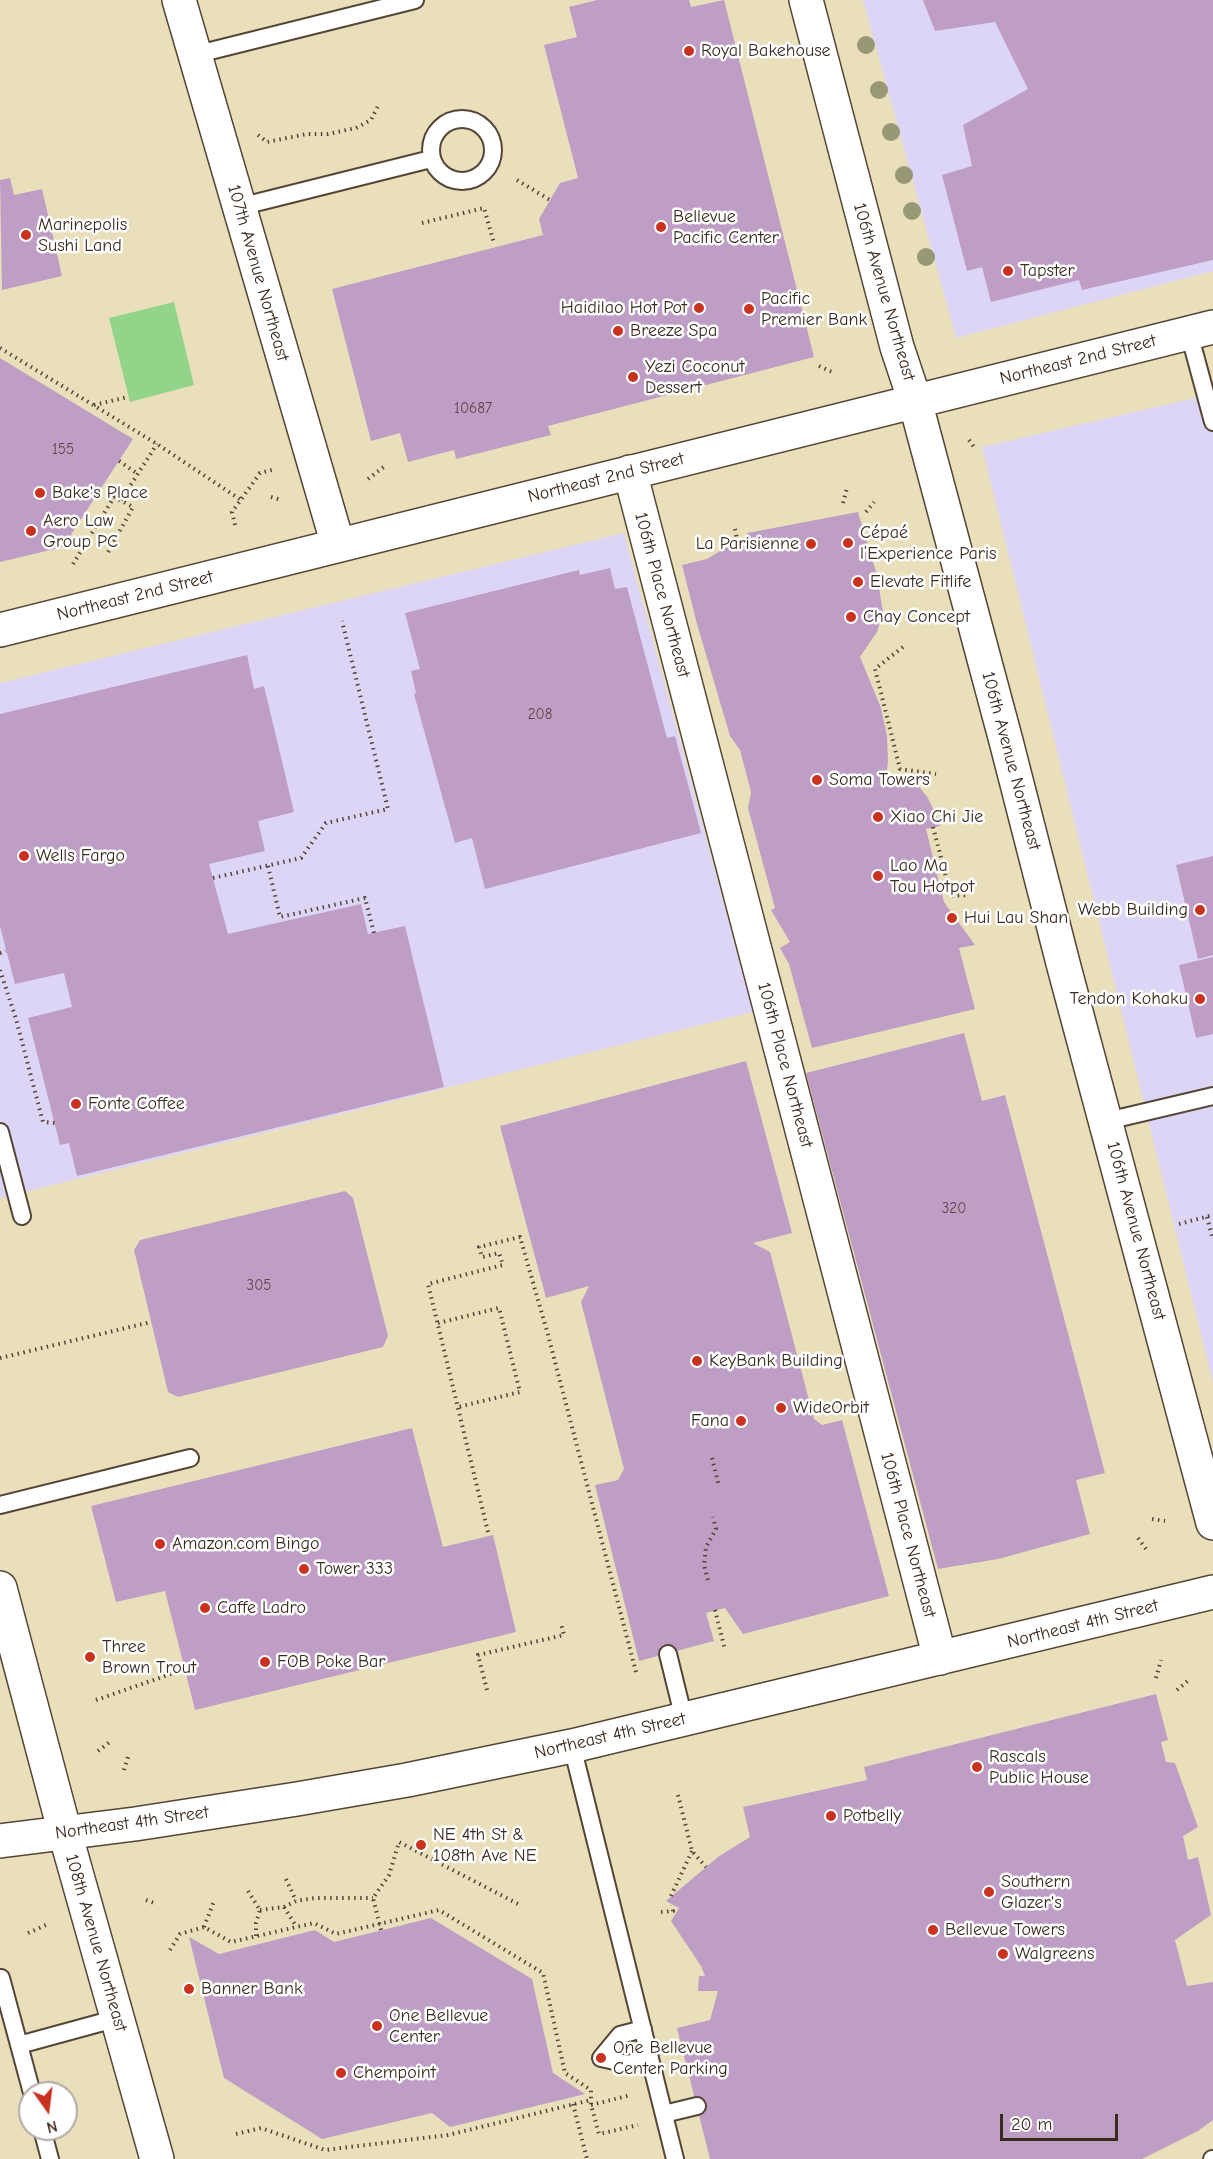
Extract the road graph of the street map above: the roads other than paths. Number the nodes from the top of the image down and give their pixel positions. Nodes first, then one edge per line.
1 (179, 0) edge
2 (415, 0) edge
3 (806, 0) edge
4 (194, 55) junction
5 (431, 159) dead end
6 (239, 207) junction
7 (1201, 330) edge
8 (915, 401) junction
9 (1213, 422) edge
10 (630, 472) junction
11 (338, 545) junction
12 (0, 630) edge
13 (1213, 1096) edge
14 (1107, 1121) junction
15 (0, 1132) edge
16 (22, 1216) dead end
17 (190, 1458) dead end
18 (0, 1505) edge
19 (1213, 1523) edge
20 (0, 1588) edge
21 (1213, 1592) edge
22 (668, 1654) dead end
23 (940, 1658) junction
24 (684, 1719) junction
25 (572, 1746) junction
26 (65, 1833) junction
27 (0, 1841) edge
28 (1, 1978) edge
29 (118, 2019) junction
30 (643, 2029) junction
31 (19, 2045) junction
32 (650, 2058) junction
33 (29, 2081) edge
34 (696, 2106) dead end
35 (664, 2114) junction
36 (45, 2141) edge
37 (50, 2159) edge
38 (157, 2159) edge
39 (675, 2159) edge

1 - 4 street, 107th Avenue Northeast
2 - 4 lane
3 - 8 street, 106th Avenue Northeast
4 - 6 street, 107th Avenue Northeast
5 - 6 lane
6 - 11 street, 107th Avenue Northeast
7 - 8 street, Northeast 2nd Street
7 - 9 lane
8 - 10 street, Northeast 2nd Street
8 - 14 street, 106th Avenue Northeast
10 - 11 street, Northeast 2nd Street
10 - 23 street, 106th Place Northeast
11 - 12 street, Northeast 2nd Street
13 - 14 lane
14 - 19 street, 106th Avenue Northeast
15 - 16 lane
17 - 18 lane
20 - 26 street, 108th Avenue Northeast
21 - 23 street, Northeast 4th Street
22 - 24 lane
23 - 24 street, Northeast 4th Street
24 - 25 street, Northeast 4th Street
25 - 26 street, Northeast 4th Street
25 - 30 lane
26 - 27 street, Northeast 4th Street
26 - 29 street, 108th Avenue Northeast
28 - 31 lane
29 - 31 lane
29 - 38 street, 108th Avenue Northeast
30 - 32 lane
30 - 32 lane
31 - 33 lane
32 - 35 lane
34 - 35 lane
35 - 39 lane
36 - 37 lane

